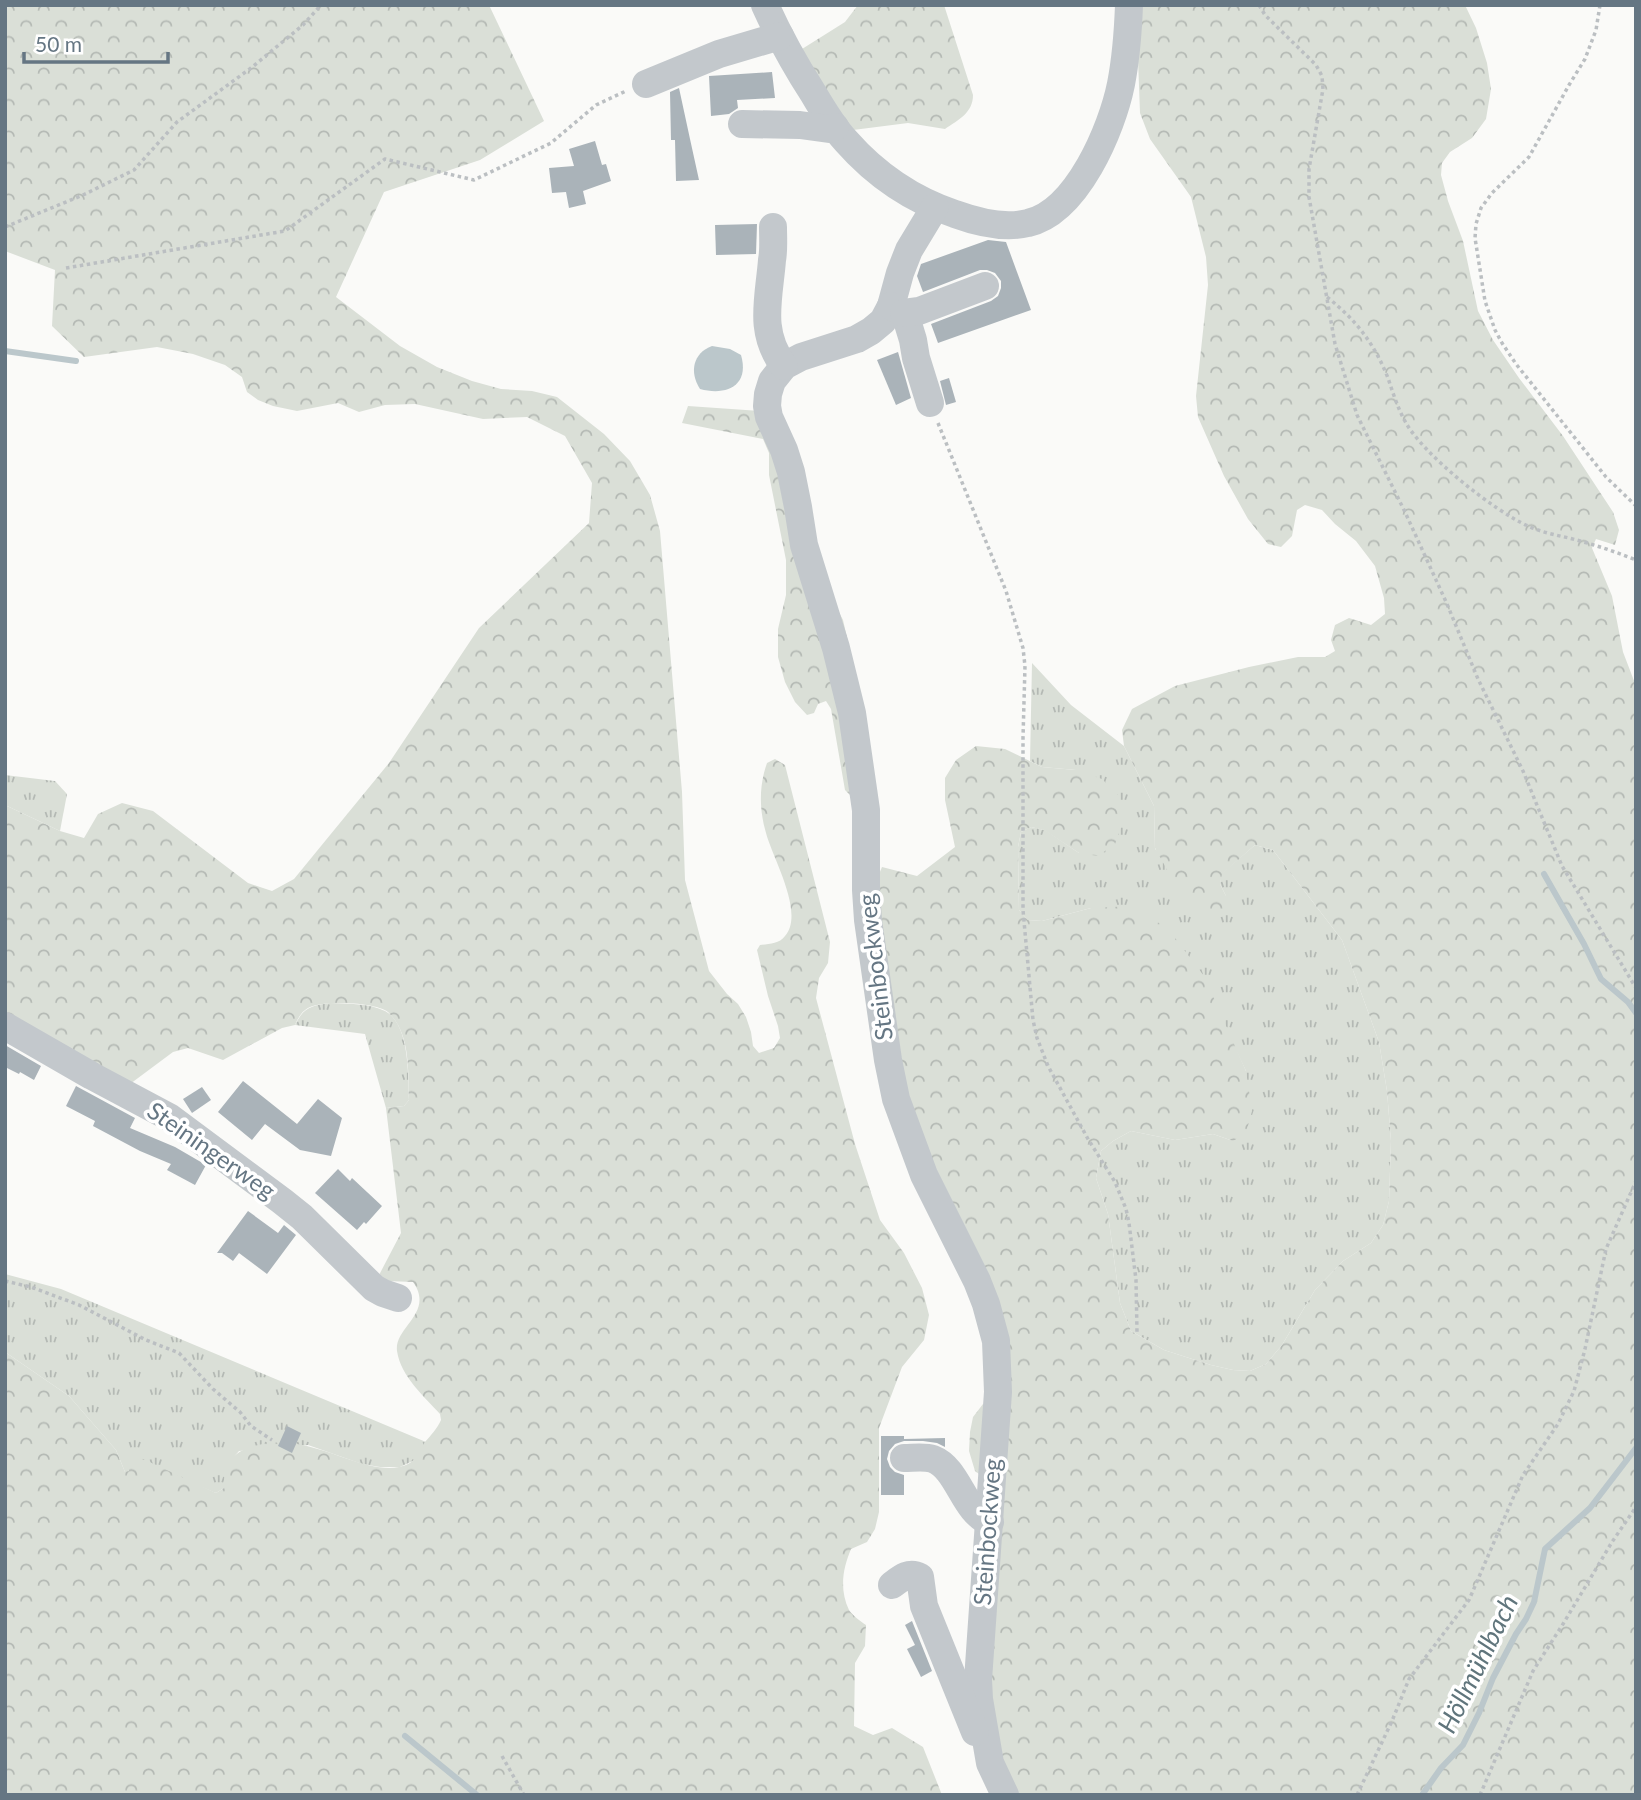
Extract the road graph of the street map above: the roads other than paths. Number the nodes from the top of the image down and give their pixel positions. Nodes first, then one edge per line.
1 (765, 5) edge
2 (1129, 5) edge
3 (780, 36) junction
4 (646, 84) road end
5 (742, 124) dead end
6 (835, 127) junction
7 (935, 207) junction
8 (773, 227) dead end
9 (985, 286) dead end
10 (898, 309) junction
11 (777, 376) junction
12 (930, 403) road end
13 (752, 408) dead end
14 (5, 1026) edge
15 (398, 1298) dead end
16 (904, 1458) dead end
17 (989, 1522) junction
18 (892, 1585) dead end
19 (990, 1763) junction
20 (1005, 1795) edge

1 - 3 street
2 - 7 street
3 - 4 street
3 - 6 street
5 - 6 street
6 - 7 street
7 - 10 street
8 - 11 street
9 - 10 street
10 - 11 street
10 - 12 street
11 - 13 street
11 - 17 street, Steinbockweg
14 - 15 street, Steiningerweg
16 - 17 street
17 - 19 street, Steinbockweg
18 - 19 street
19 - 20 street, Steinbockweg

